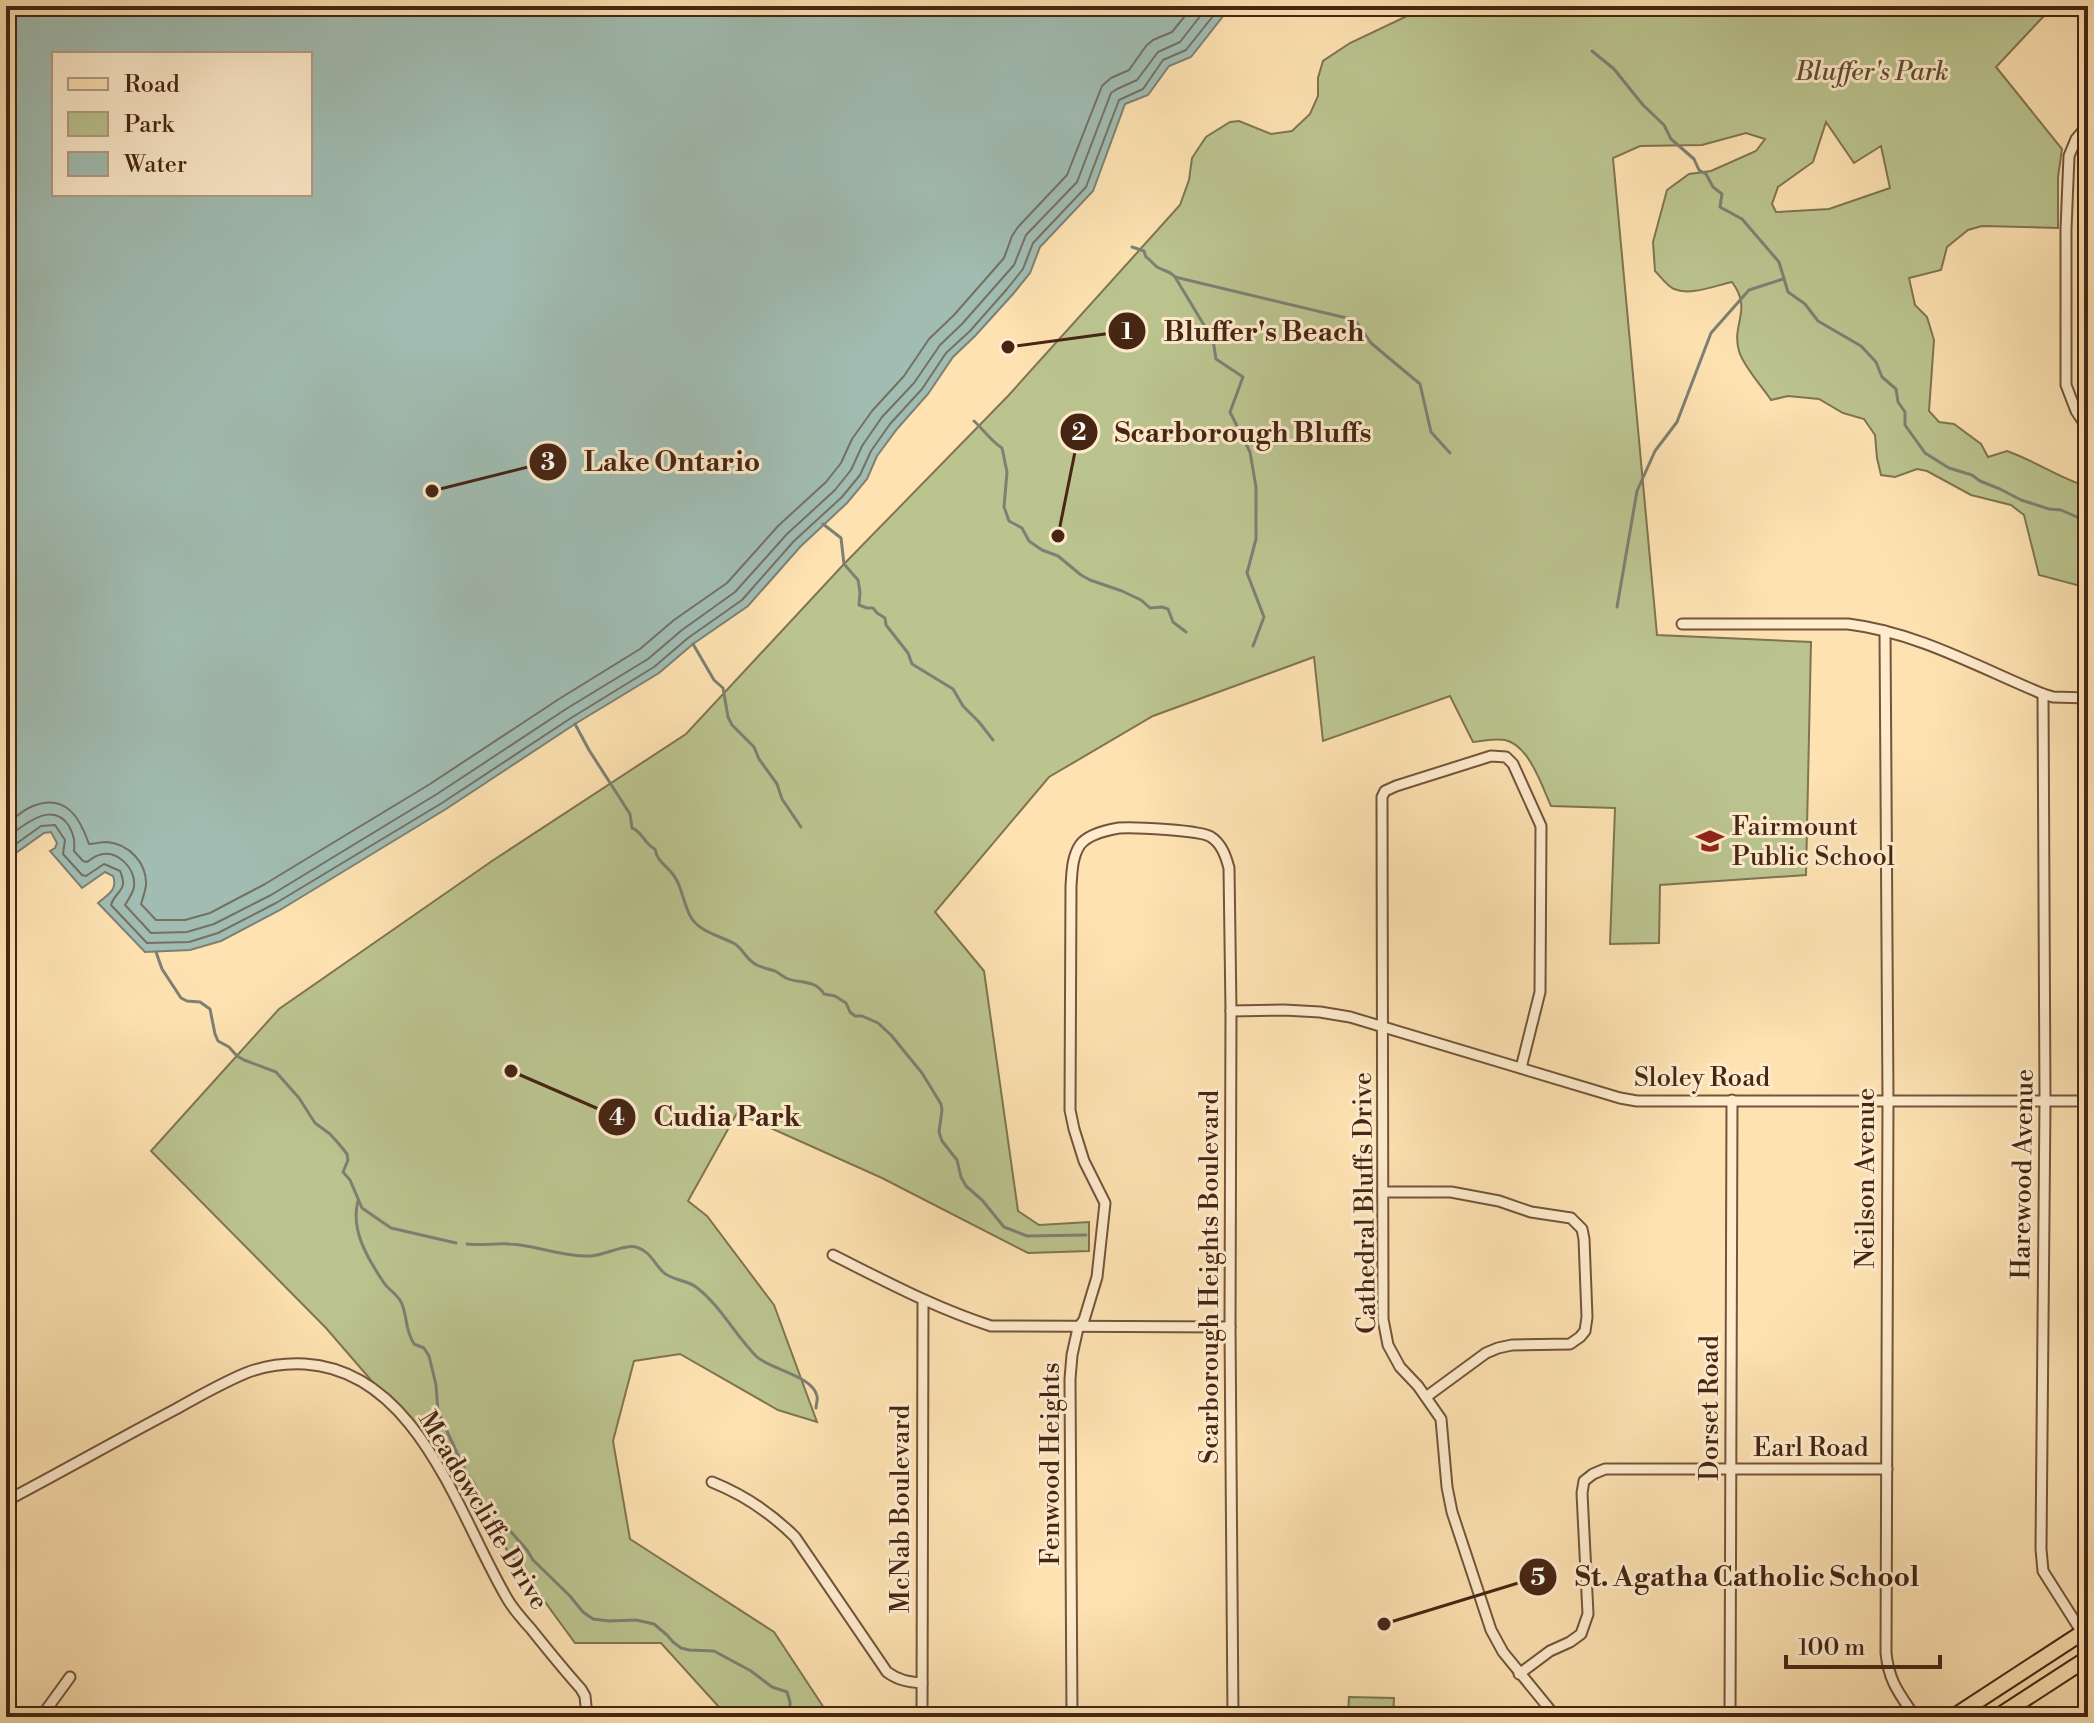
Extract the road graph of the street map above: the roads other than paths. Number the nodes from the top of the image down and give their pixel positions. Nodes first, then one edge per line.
1 (2088, 125) edge
2 (2088, 429) edge
3 (1682, 624) dead end
4 (1885, 631) junction
5 (2043, 694) junction
6 (2088, 698) edge
7 (1082, 841) joint
8 (1231, 1011) junction
9 (1383, 1026) junction
10 (1521, 1068) junction
11 (1732, 1100) junction
12 (1888, 1100) junction
13 (2045, 1101) junction
14 (2088, 1101) edge
15 (1383, 1192) junction
16 (833, 1255) dead end
17 (923, 1301) junction
18 (1230, 1327) junction
19 (1078, 1328) junction
20 (1426, 1397) junction
21 (1731, 1469) junction
22 (1887, 1469) junction
23 (712, 1482) dead end
24 (6, 1501) edge
25 (2086, 1635) edge
26 (2088, 1658) edge
27 (1519, 1674) junction
28 (70, 1677) dead end
29 (922, 1683) junction
30 (41, 1717) edge
31 (587, 1717) edge
32 (922, 1717) edge
33 (1072, 1717) edge
34 (1233, 1717) edge
35 (1556, 1717) edge
36 (1730, 1717) edge
37 (1915, 1717) edge
38 (1953, 1717) edge
39 (1997, 1717) edge

1 - 2 street
3 - 4 street
4 - 5 street
4 - 12 street, Neilson Avenue
5 - 6 street
5 - 13 street, Harewood Avenue
7 - 8 street, Scarborough Heights Boulevard
7 - 19 street, Fenwood Heights
8 - 9 street, Sloley Road
8 - 18 street, Scarborough Heights Boulevard
9 - 10 street, Sloley Road
9 - 10 street, Cathedral Bluffs Drive
9 - 15 street, Cathedral Bluffs Drive
10 - 11 street, Sloley Road
11 - 12 street, Sloley Road
11 - 21 street, Dorset Road
12 - 13 street, Sloley Road
12 - 22 street, Neilson Avenue
13 - 14 street, Sloley Road
13 - 25 street, Harewood Avenue
15 - 20 street, Cathedral Bluffs Drive
15 - 20 street
16 - 17 street
17 - 19 street
17 - 29 street, McNab Boulevard
18 - 19 street
18 - 34 street, Scarborough Heights Boulevard
19 - 33 street, Fenwood Heights
20 - 27 street, Cathedral Bluffs Drive
21 - 22 street, Earl Road
21 - 27 street, Earl Road
21 - 36 street, Dorset Road
22 - 37 street, Neilson Avenue
23 - 29 street
24 - 31 street, Meadowcliffe Drive
25 - 38 main road
26 - 39 main road
27 - 35 street, Cathedral Bluffs Drive
28 - 30 street
29 - 32 street, McNab Boulevard

